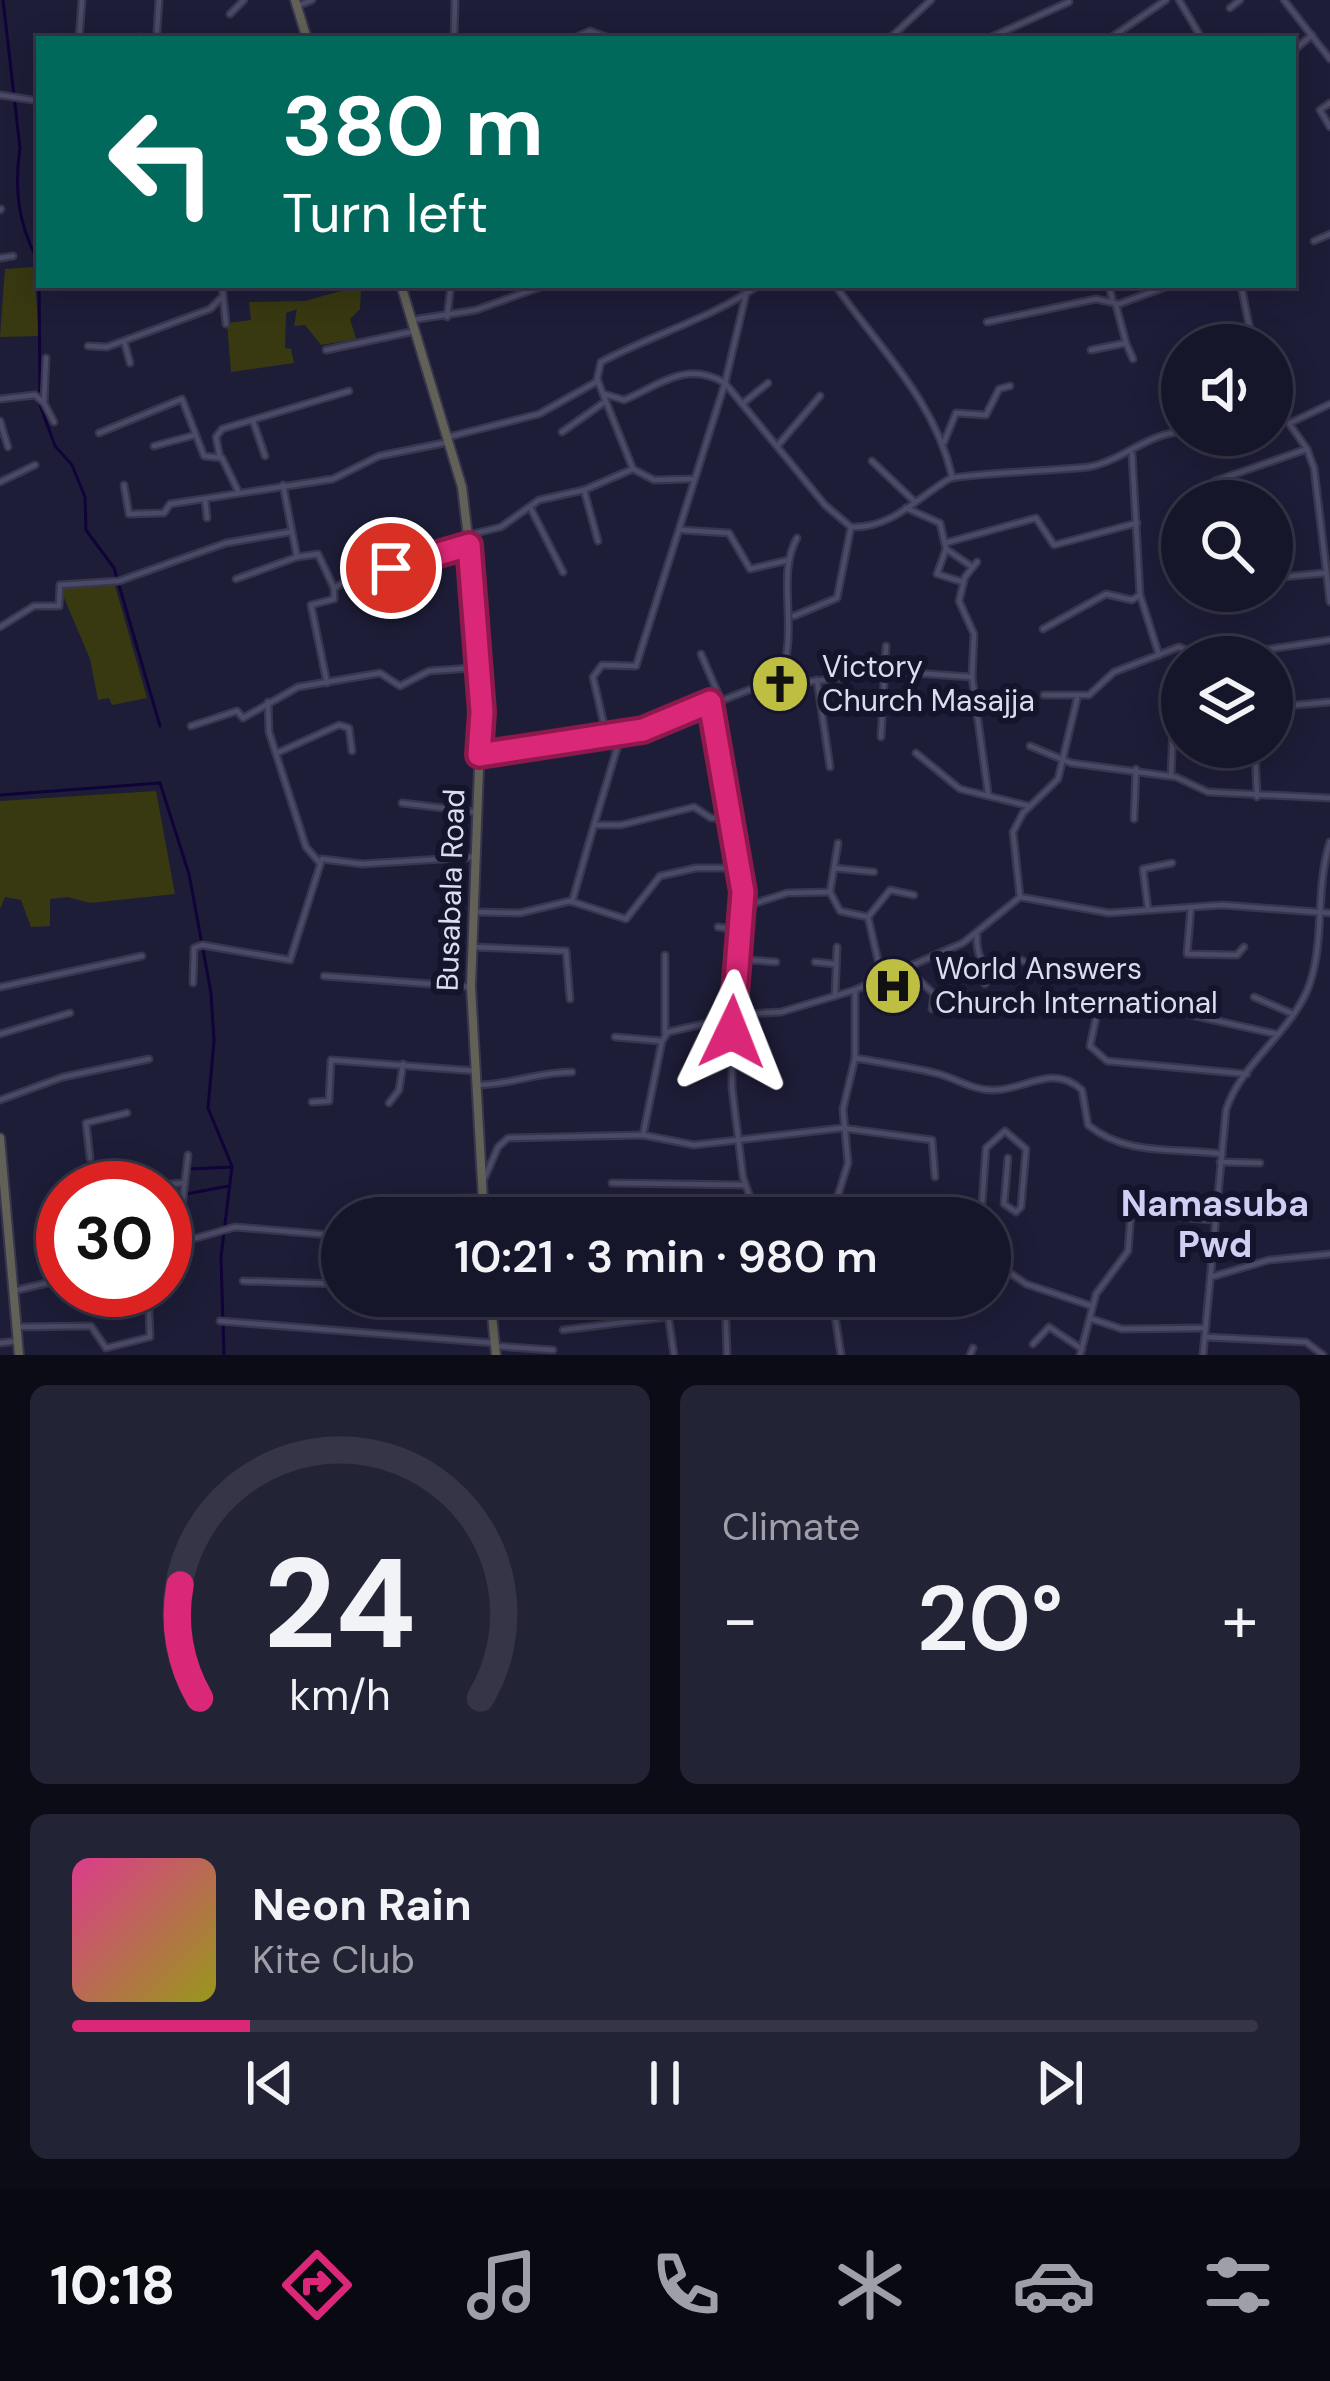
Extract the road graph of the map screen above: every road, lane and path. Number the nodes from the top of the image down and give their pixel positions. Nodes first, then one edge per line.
1 (82, 0) edge
2 (159, 0) edge
3 (244, 0) edge
4 (312, 0) edge
5 (455, 0) edge
6 (931, 0) edge
7 (1166, 0) edge
8 (1180, 0) edge
9 (1240, 0) edge
10 (1284, 0) edge
11 (1069, 1) edge
12 (296, 3) edge
13 (1230, 8) dead end
14 (230, 14) dead end
15 (157, 31) dead end
16 (1312, 35) junction
17 (79, 36) edge
18 (307, 36) edge
19 (454, 36) edge
20 (892, 36) edge
21 (993, 36) edge
22 (1113, 36) edge
23 (1200, 36) edge
24 (1296, 48) edge
25 (1330, 59) edge
26 (2, 95) edge
27 (36, 100) edge
28 (1330, 103) edge
29 (1330, 127) edge
30 (1330, 234) edge
31 (1314, 242) dead end
32 (13, 256) dead end
33 (0, 258) edge
34 (222, 288) edge
35 (401, 288) edge
36 (451, 288) edge
37 (537, 288) edge
38 (755, 288) edge
39 (837, 288) edge
40 (1109, 288) edge
41 (1161, 288) edge
42 (1242, 288) edge
43 (746, 294) junction
44 (220, 299) junction
45 (1114, 302) junction
46 (447, 317) junction
47 (412, 320) junction
48 (987, 322) dead end
49 (226, 324) dead end
50 (1249, 324) edge
51 (415, 331) junction
52 (124, 341) junction
53 (1126, 343) junction
54 (88, 346) dead end
55 (326, 350) dead end
56 (1091, 350) dead end
57 (46, 358) dead end
58 (1133, 359) dead end
59 (130, 363) dead end
60 (598, 381) junction
61 (725, 383) junction
62 (768, 383) dead end
63 (1010, 386) dead end
64 (349, 391) dead end
65 (820, 396) dead end
66 (605, 397) junction
67 (0, 399) edge
68 (44, 402) junction
69 (742, 404) junction
70 (1330, 404) edge
71 (0, 421) edge
72 (254, 421) junction
73 (54, 422) dead end
74 (1293, 422) edge
75 (1293, 427) edge
76 (562, 432) dead end
77 (99, 433) dead end
78 (1161, 434) edge
79 (196, 435) junction
80 (449, 440) junction
81 (944, 442) junction
82 (779, 444) junction
83 (154, 446) dead end
84 (8, 447) dead end
85 (1307, 448) junction
86 (1132, 454) junction
87 (265, 455) dead end
88 (220, 458) junction
89 (872, 461) dead end
90 (34, 465) dead end
91 (633, 470) junction
92 (952, 476) junction
93 (694, 478) junction
94 (1218, 480) edge
95 (0, 482) edge
96 (124, 485) dead end
97 (283, 485) junction
98 (584, 490) junction
99 (238, 491) junction
100 (205, 499) junction
101 (915, 502) junction
102 (530, 506) junction
103 (1330, 506) edge
104 (906, 508) junction
105 (1320, 508) junction
106 (207, 518) dead end
107 (1137, 523) junction
108 (851, 527) junction
109 (678, 530) junction
110 (290, 532) junction
111 (797, 538) dead end
112 (469, 540) junction
113 (598, 541) dead end
114 (945, 546) junction
115 (297, 556) junction
116 (789, 560) junction
117 (562, 572) dead end
118 (1324, 573) junction
119 (1293, 576) edge
120 (236, 579) dead end
121 (963, 582) junction
122 (334, 588) junction
123 (1140, 595) junction
124 (1330, 602) edge
125 (793, 616) junction
126 (0, 627) edge
127 (1043, 629) dead end
128 (1330, 640) edge
129 (886, 646) dead end
130 (1293, 646) edge
131 (701, 654) dead end
132 (1159, 655) joint
133 (478, 660) junction
134 (884, 672) junction
135 (972, 677) junction
136 (781, 678) junction
137 (817, 680) junction
138 (327, 682) junction
139 (1045, 695) dead end
140 (720, 698) junction
141 (1077, 699) junction
142 (268, 702) junction
143 (710, 702) junction
144 (1330, 702) edge
145 (1293, 705) edge
146 (191, 726) dead end
147 (621, 735) junction
148 (881, 737) dead end
149 (607, 738) junction
150 (1030, 746) dead end
151 (352, 751) dead end
152 (277, 753) junction
153 (916, 753) dead end
154 (479, 755) junction
155 (1065, 761) junction
156 (830, 767) dead end
157 (1171, 768) edge
158 (1256, 768) edge
159 (1136, 769) junction
160 (1171, 776) junction
161 (988, 793) junction
162 (1257, 797) junction
163 (1330, 798) edge
164 (402, 803) dead end
165 (1029, 806) junction
166 (475, 812) junction
167 (730, 818) junction
168 (1135, 819) dead end
169 (594, 825) junction
170 (1330, 842) edge
171 (838, 843) dead end
172 (475, 857) junction
173 (319, 862) junction
174 (1172, 863) dead end
175 (739, 868) junction
176 (834, 868) junction
177 (874, 872) dead end
178 (830, 892) junction
179 (914, 895) dead end
180 (1020, 897) junction
181 (572, 902) junction
182 (743, 907) junction
183 (1191, 907) junction
184 (1148, 910) junction
185 (473, 911) junction
186 (1319, 912) junction
187 (1330, 913) edge
188 (868, 917) junction
189 (718, 928) dead end
190 (740, 930) junction
191 (977, 936) junction
192 (472, 946) junction
193 (1244, 946) dead end
194 (837, 947) dead end
195 (665, 955) dead end
196 (142, 956) dead end
197 (736, 959) junction
198 (776, 962) dead end
199 (815, 962) dead end
200 (835, 964) junction
201 (987, 965) junction
202 (908, 969) junction
203 (324, 976) dead end
204 (1056, 976) dead end
205 (883, 979) junction
206 (193, 983) dead end
207 (985, 984) dead end
208 (0, 987) edge
209 (470, 987) junction
210 (855, 990) junction
211 (934, 994) junction
212 (965, 994) dead end
213 (835, 996) junction
214 (1254, 997) dead end
215 (570, 999) dead end
216 (1098, 1008) dead end
217 (932, 1009) dead end
218 (70, 1012) dead end
219 (1178, 1012) dead end
220 (1293, 1014) junction
221 (735, 1017) junction
222 (0, 1034) edge
223 (1276, 1034) junction
224 (615, 1037) dead end
225 (663, 1038) junction
226 (855, 1058) junction
227 (149, 1059) dead end
228 (404, 1064) junction
229 (476, 1071) junction
230 (572, 1072) dead end
231 (1247, 1074) junction
232 (476, 1085) junction
233 (0, 1100) edge
234 (312, 1102) dead end
235 (389, 1103) dead end
236 (127, 1113) dead end
237 (842, 1128) junction
238 (644, 1135) junction
239 (0, 1138) edge
240 (738, 1143) junction
241 (0, 1148) edge
242 (188, 1155) dead end
243 (90, 1158) dead end
244 (1008, 1158) dead end
245 (1221, 1158) junction
246 (187, 1161) edge
247 (1260, 1163) dead end
248 (935, 1177) dead end
249 (612, 1183) dead end
250 (482, 1184) junction
251 (745, 1185) junction
252 (482, 1197) edge
253 (750, 1197) edge
254 (837, 1197) edge
255 (982, 1197) edge
256 (1005, 1197) edge
257 (1011, 1209) edge
258 (1212, 1220) junction
259 (3, 1221) edge
260 (321, 1234) edge
261 (192, 1236) edge
262 (1330, 1254) edge
263 (1011, 1274) edge
264 (1211, 1276) junction
265 (243, 1281) dead end
266 (321, 1284) edge
267 (36, 1288) edge
268 (11, 1296) junction
269 (0, 1301) edge
270 (1093, 1306) junction
271 (149, 1317) edge
272 (491, 1317) edge
273 (668, 1317) joint
274 (726, 1317) edge
275 (835, 1317) edge
276 (1090, 1318) junction
277 (220, 1321) dead end
278 (15, 1328) junction
279 (1204, 1328) junction
280 (562, 1330) dead end
281 (1205, 1337) junction
282 (17, 1341) junction
283 (0, 1343) edge
284 (1033, 1344) dead end
285 (495, 1348) edge
286 (554, 1350) dead end
287 (1081, 1352) edge
288 (19, 1355) edge
289 (674, 1355) edge
290 (727, 1355) edge
291 (841, 1355) edge
292 (1203, 1355) edge
293 (1323, 1355) edge

1 - 17 street
2 - 15 street
3 - 14 street
4 - 12 street
5 - 19 street
6 - 20 street
7 - 22 street
8 - 23 street
9 - 13 street
10 - 16 street
11 - 21 street
12 - 18 street
16 - 24 street
16 - 25 street
26 - 27 street
28 - 29 street
30 - 31 street
32 - 33 street
34 - 44 street
35 - 47 street, Busabala Road
36 - 46 street
37 - 46 street
38 - 43 street
39 - 81 street
40 - 45 street
41 - 45 street
42 - 50 street
43 - 60 street
43 - 61 street
44 - 49 street
44 - 52 street
45 - 48 street
45 - 53 street
46 - 47 street
47 - 51 street, Busabala Road
51 - 55 street
51 - 80 street, Busabala Road
52 - 54 street
52 - 59 street
53 - 56 street
53 - 58 street
57 - 68 street
60 - 66 street
60 - 80 street
61 - 66 street
61 - 69 street
61 - 93 street
62 - 69 street
63 - 81 street
64 - 72 street
65 - 82 street
66 - 76 street
66 - 91 street
67 - 68 street
68 - 73 street
69 - 82 street
70 - 74 street
71 - 84 street
72 - 87 street
72 - 88 street
75 - 85 street
77 - 79 street
78 - 86 street
79 - 83 street
79 - 88 street
80 - 97 street
80 - 112 street, Busabala Road
81 - 92 street
82 - 108 street
85 - 94 street
85 - 105 street
86 - 92 street
86 - 107 street
88 - 99 street
89 - 101 street
90 - 95 street
91 - 93 street
91 - 98 street
92 - 101 street
93 - 109 street
96 - 100 street
97 - 99 street
97 - 110 street
98 - 102 street
98 - 113 street
99 - 100 street
100 - 106 street
101 - 104 street
102 - 112 street
102 - 117 street
103 - 105 street
104 - 108 street
104 - 114 street
105 - 118 street
107 - 114 street
107 - 123 street
108 - 125 street
109 - 116 street
109 - 149 street
110 - 115 street
110 - 126 street
111 - 116 street
112 - 122 street
112 - 133 street, Busabala Road
114 - 121 street
114 - 121 street
115 - 120 street
115 - 122 street
116 - 125 street
118 - 119 street
118 - 124 street
121 - 135 street
122 - 138 street
123 - 127 street
123 - 132 street
125 - 136 street
128 - 130 street
129 - 134 street
131 - 140 street
132 - 141 street
133 - 138 street
133 - 154 street, Busabala Road
134 - 135 street
134 - 137 street
134 - 148 street
135 - 161 street
136 - 137 street
136 - 140 street
137 - 156 street
138 - 142 street
139 - 141 street
140 - 143 street
141 - 155 street
142 - 146 street
142 - 152 street
143 - 147 street
143 - 167 street
144 - 145 street
147 - 149 street
147 - 169 street
149 - 154 street
150 - 155 street
151 - 152 street
152 - 173 street
153 - 161 street
154 - 166 street, Busabala Road
155 - 159 street
155 - 165 street
157 - 160 street
158 - 162 street
159 - 160 street
159 - 168 street
160 - 162 street
161 - 165 street
162 - 163 street
164 - 166 street
165 - 180 street
166 - 172 street, Busabala Road
167 - 169 street
167 - 175 street
169 - 181 street
170 - 186 street
171 - 176 street
172 - 173 street
172 - 185 street, Busabala Road
173 - 206 street
174 - 184 street
175 - 181 street
175 - 182 street
176 - 177 street
176 - 178 street
178 - 182 street
178 - 188 street
179 - 188 street
180 - 184 street
180 - 191 street
181 - 185 street
182 - 190 street
183 - 184 street
183 - 186 street
183 - 193 street
185 - 192 street, Busabala Road
186 - 187 street
186 - 220 street
188 - 205 street
189 - 190 street
190 - 197 street
191 - 201 street
191 - 202 street
192 - 209 street, Busabala Road
192 - 215 street
194 - 200 street
195 - 225 street
196 - 208 street
197 - 198 street
197 - 221 street
199 - 200 street
200 - 213 street
201 - 204 street
201 - 207 street
202 - 205 street
202 - 211 street
203 - 209 street
205 - 210 street
209 - 229 street, Busabala Road
210 - 213 street
210 - 226 street
211 - 212 street
211 - 217 street
213 - 221 street
214 - 220 street
216 - 231 street
218 - 222 street
219 - 223 street
220 - 223 street
221 - 225 street
221 - 240 street
223 - 231 street
224 - 225 street
225 - 238 street
226 - 237 street
226 - 245 street
227 - 233 street
228 - 229 street
228 - 234 street
228 - 235 street
229 - 232 street, Busabala Road
230 - 232 street
231 - 245 street
232 - 250 street, Busabala Road
236 - 243 street
237 - 240 street
237 - 248 street
237 - 254 street
238 - 240 street
238 - 250 street
239 - 241 street
240 - 251 street
241 - 259 street
242 - 246 street
244 - 256 street
245 - 247 street
245 - 258 street
249 - 251 street
250 - 252 street, Busabala Road
251 - 253 street
255 - 257 street
258 - 264 street
258 - 270 street
259 - 268 street
260 - 261 street
262 - 264 street
263 - 270 street
264 - 279 street
265 - 266 street
267 - 268 street
268 - 269 street
268 - 278 street
270 - 276 street
271 - 278 street
272 - 285 street
273 - 280 street
273 - 289 street
274 - 290 street
275 - 291 street
276 - 279 street
276 - 287 street
277 - 285 street
278 - 282 street
279 - 281 street
281 - 292 street
281 - 293 street
282 - 283 street
282 - 288 street
284 - 287 street
285 - 286 street

